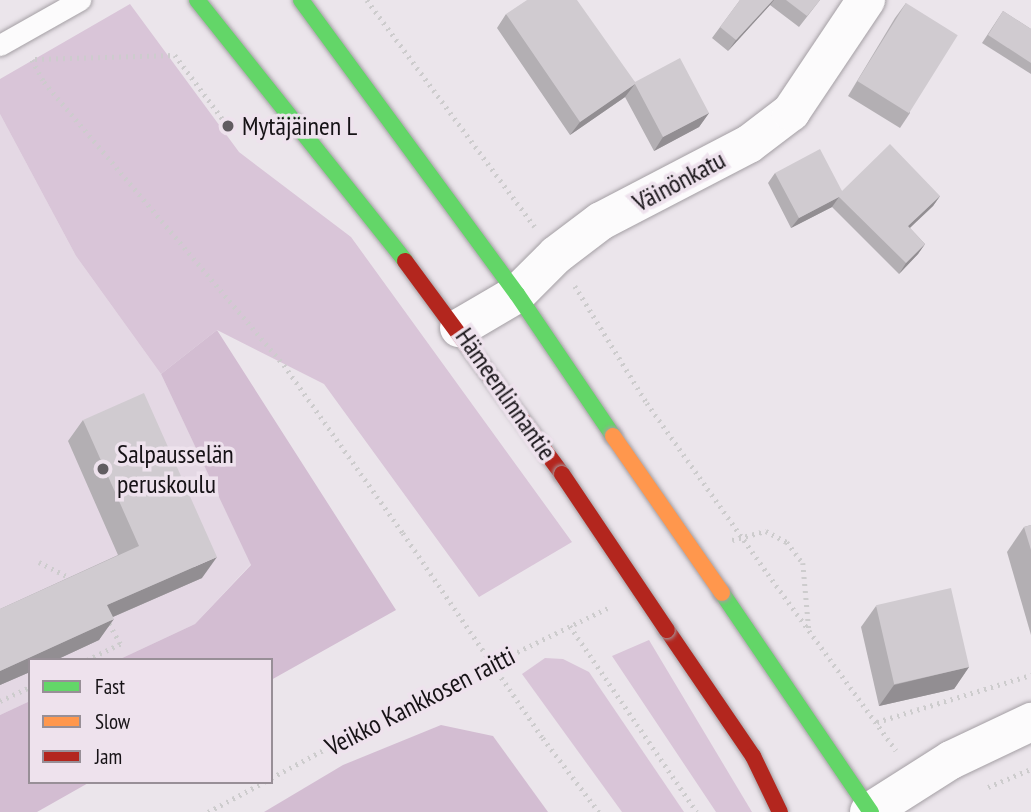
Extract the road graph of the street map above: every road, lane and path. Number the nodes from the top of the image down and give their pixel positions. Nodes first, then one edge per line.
1 (80, 0) edge
2 (197, 0) edge
3 (301, 0) edge
4 (367, 0) edge
5 (866, 0) edge
6 (9, 41) edge
7 (31, 59) junction
8 (228, 126) dead end
9 (556, 255) junction
10 (517, 294) junction
11 (460, 328) junction
12 (39, 562) dead end
13 (79, 582) edge
14 (101, 610) edge
15 (91, 658) edge
16 (1031, 675) edge
17 (28, 688) edge
18 (0, 701) edge
19 (877, 722) junction
20 (1031, 722) edge
21 (273, 777) edge
22 (917, 781) junction
23 (260, 784) edge
24 (208, 812) edge
25 (599, 812) edge
26 (697, 812) edge
27 (780, 812) edge
28 (870, 812) edge

1 - 6 lane
2 - 11 main road, Hämeenlinnantie
3 - 10 main road
4 - 9 path
5 - 9 street, Väinönkatu
6 - 7 path
7 - 8 path
7 - 25 path, bridge
9 - 10 street, Väinönkatu
9 - 19 path, bridge
10 - 11 street, Väinönkatu
10 - 28 main road, bridge
11 - 27 main road, Hämeenlinnantie, bridge
12 - 13 path
14 - 15 path
16 - 19 path
17 - 18 path
19 - 22 path
20 - 22 street
21 - 26 path, Veikko Kankkosen raitti
22 - 28 street
23 - 24 path

